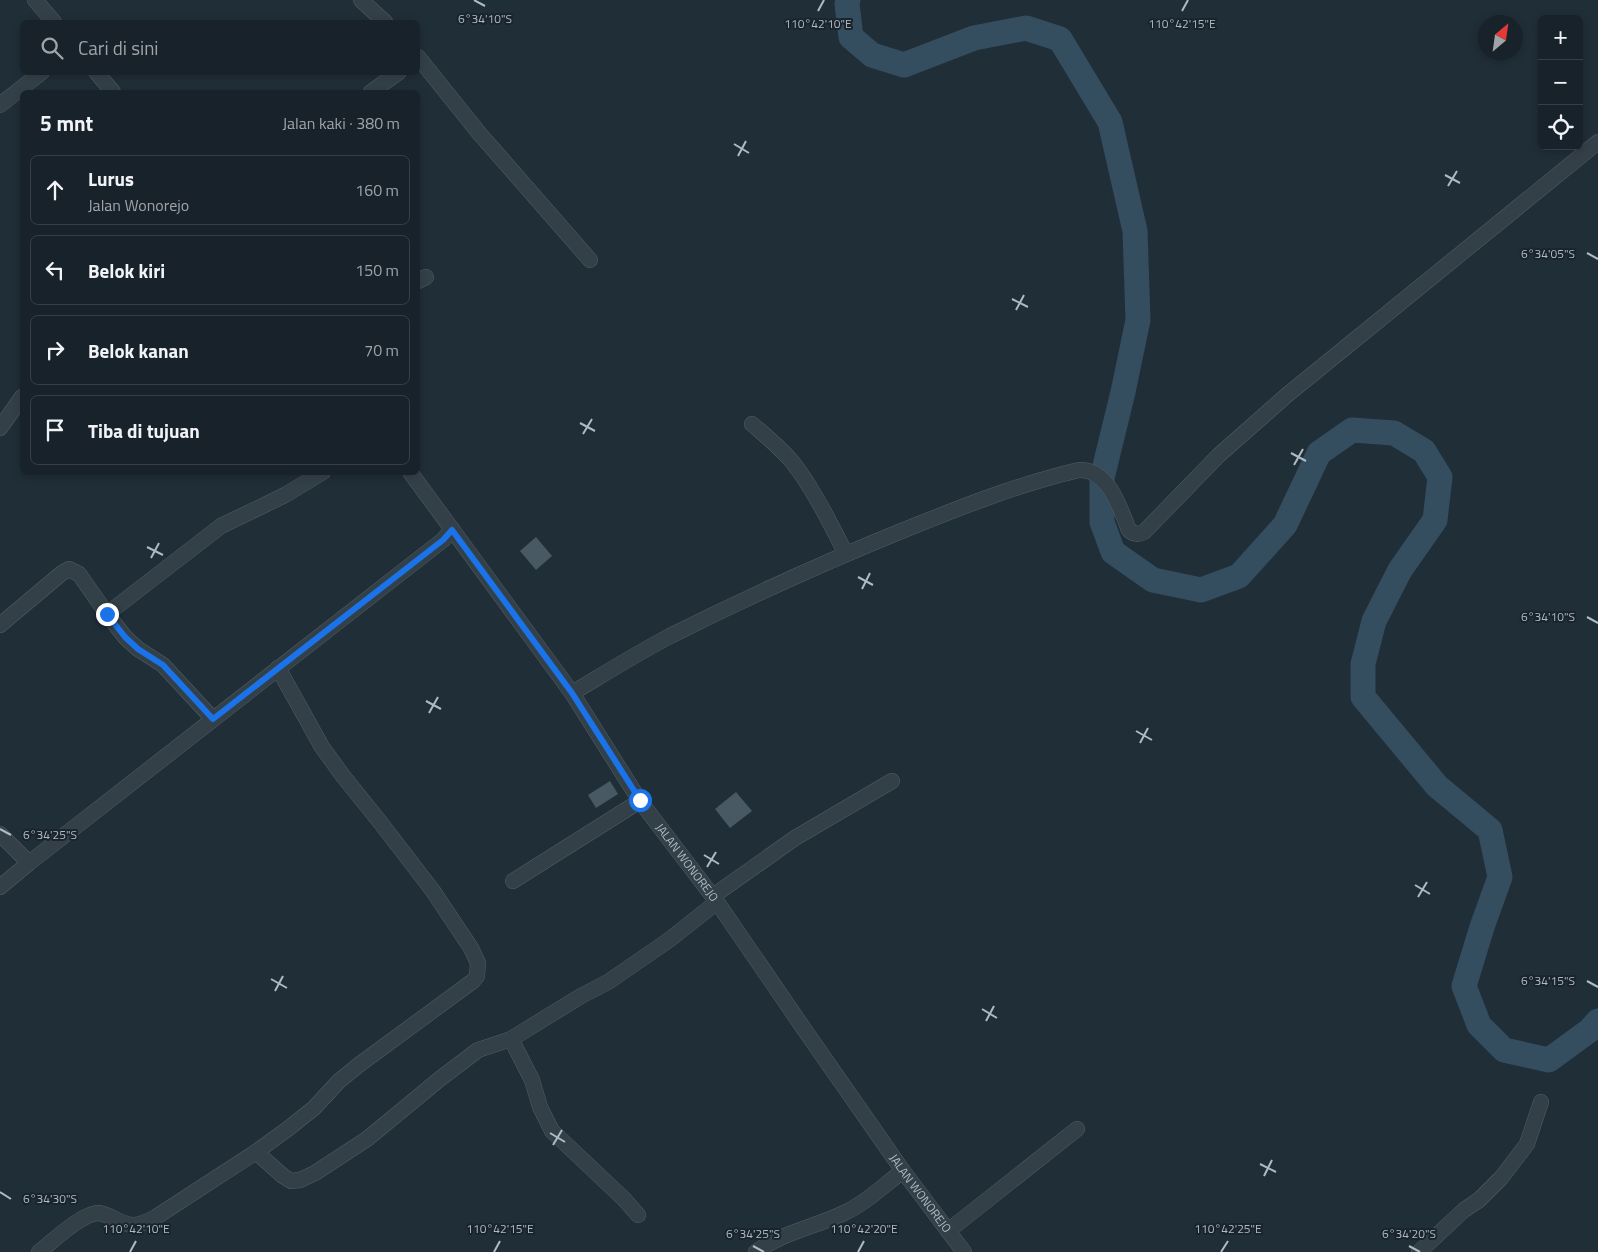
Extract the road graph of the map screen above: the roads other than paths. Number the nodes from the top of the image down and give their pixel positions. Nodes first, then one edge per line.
1 (35, 0) edge
2 (361, 0) edge
3 (52, 20) edge
4 (383, 20) edge
5 (420, 60) edge
6 (38, 75) edge
7 (99, 75) edge
8 (394, 75) edge
9 (111, 90) edge
10 (375, 90) edge
11 (0, 106) edge
12 (1598, 142) edge
13 (590, 260) dead end
14 (20, 400) edge
15 (752, 424) dead end
16 (0, 428) edge
17 (318, 475) edge
18 (412, 475) edge
19 (452, 530) junction
20 (846, 554) junction
21 (107, 614) junction
22 (0, 625) edge
23 (278, 668) junction
24 (572, 693) junction
25 (213, 719) junction
26 (892, 781) dead end
27 (640, 800) junction
28 (0, 834) edge
29 (29, 863) junction
30 (513, 881) dead end
31 (0, 887) edge
32 (715, 899) junction
33 (511, 1039) junction
34 (1541, 1102) dead end
35 (1077, 1129) dead end
36 (256, 1152) junction
37 (903, 1171) junction
38 (638, 1215) dead end
39 (948, 1231) junction
40 (39, 1252) edge
41 (756, 1252) edge
42 (964, 1252) edge
43 (1419, 1252) edge

1 - 3 street
2 - 4 street
5 - 13 street
6 - 11 street
7 - 9 street
8 - 10 street
12 - 20 street
14 - 16 street
15 - 20 street
17 - 21 street
18 - 19 street, JALAN WONOREJO
19 - 23 street
19 - 24 street, JALAN WONOREJO
20 - 24 street
21 - 22 street
21 - 25 street
23 - 25 street
23 - 36 street
24 - 27 street, JALAN WONOREJO
25 - 29 street
26 - 32 street
27 - 30 street
27 - 32 street, JALAN WONOREJO
28 - 29 street
29 - 31 street
32 - 33 street
32 - 37 street, JALAN WONOREJO
33 - 36 street
33 - 38 street
34 - 43 street
35 - 39 street
36 - 40 street
37 - 39 street, JALAN WONOREJO
37 - 41 street
39 - 42 street, JALAN WONOREJO

